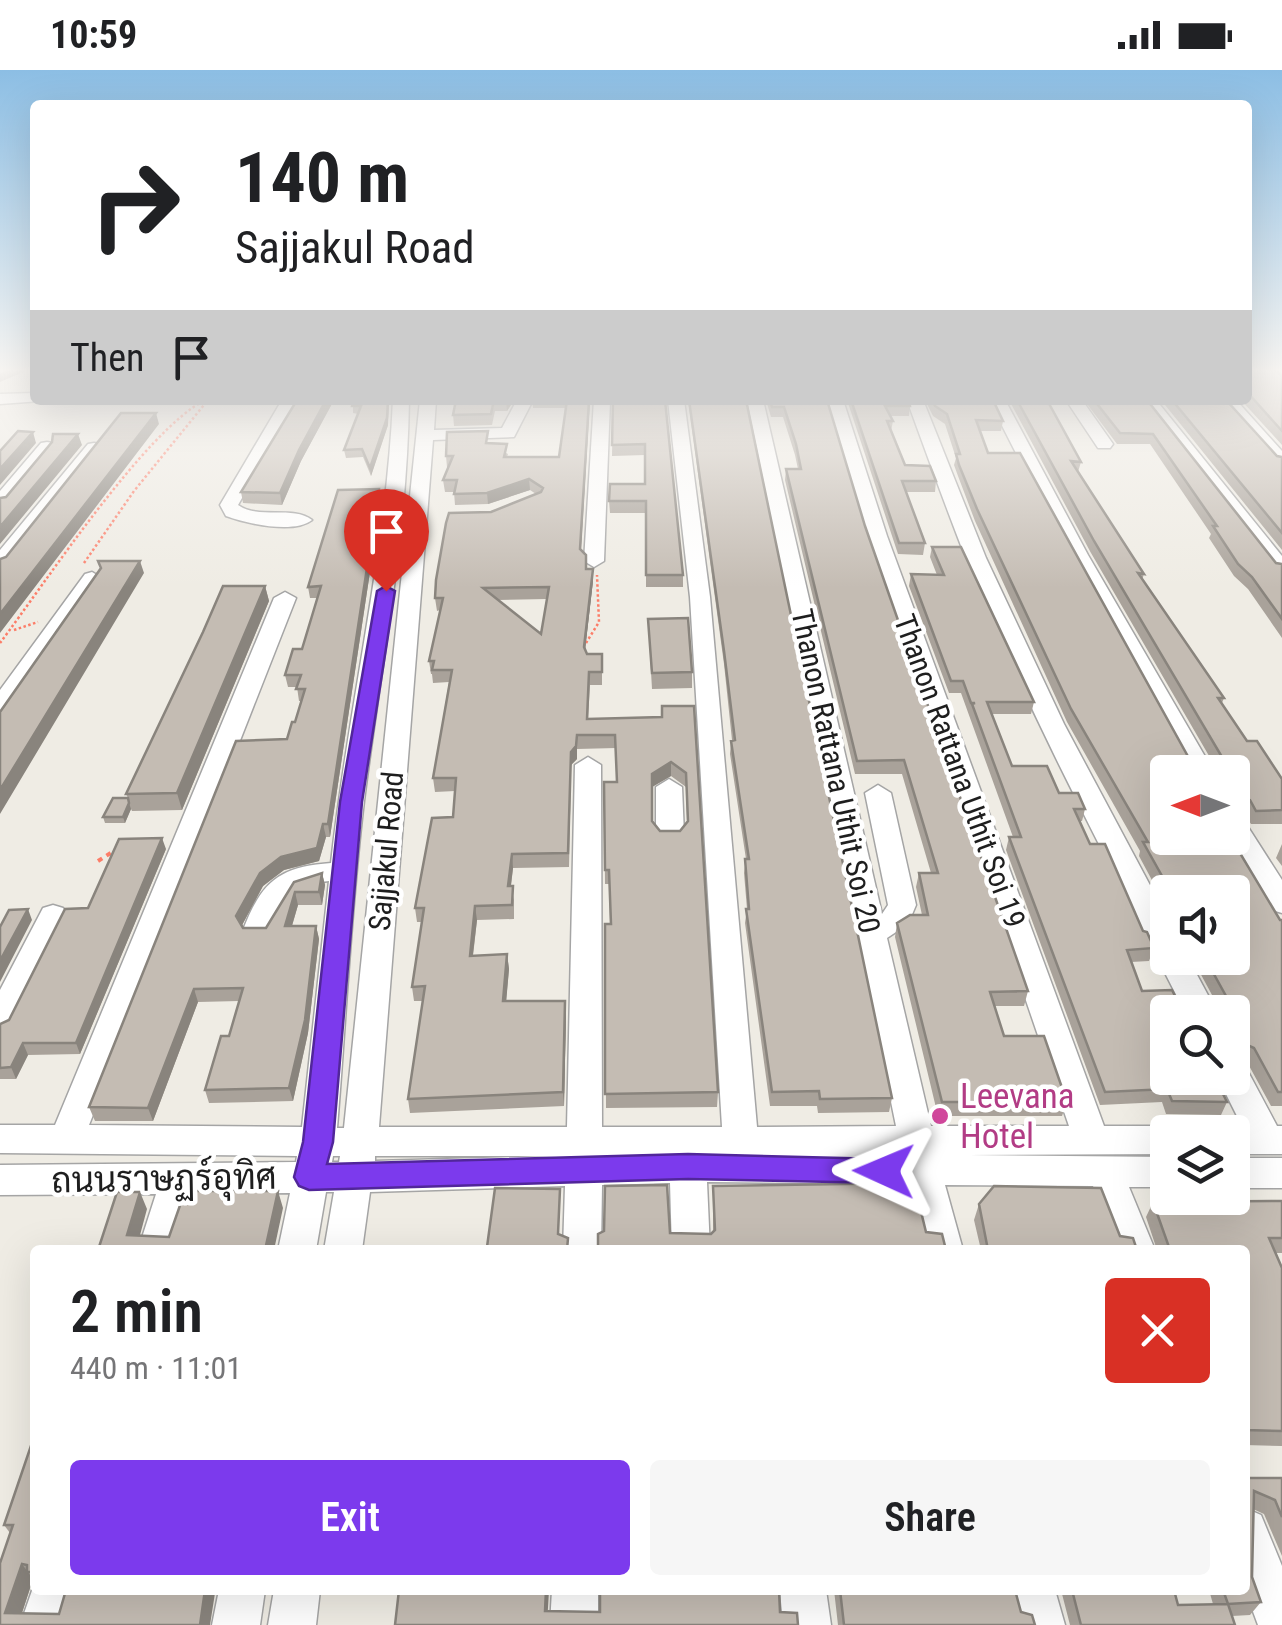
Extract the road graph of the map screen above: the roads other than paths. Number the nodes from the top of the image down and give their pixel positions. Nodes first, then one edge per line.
1 (98, 443) edge
2 (265, 443) edge
3 (400, 443) edge
4 (425, 443) junction
5 (429, 443) edge
6 (600, 443) edge
7 (681, 443) edge
8 (764, 443) edge
9 (847, 443) edge
10 (931, 443) edge
11 (1019, 443) edge
12 (1182, 443) edge
13 (48, 447) edge
14 (399, 468) junction
15 (0, 502) edge
16 (304, 520) dead end
17 (3, 555) edge
18 (594, 561) road end
19 (1282, 569) edge
20 (87, 572) road end
21 (285, 598) dead end
22 (0, 707) edge
23 (1192, 755) edge
24 (588, 765) dead end
25 (878, 793) dead end
26 (716, 808) junction
27 (669, 810) dead end
28 (1250, 851) edge
29 (343, 871) junction
30 (1282, 902) edge
31 (1150, 913) edge
32 (53, 915) dead end
33 (258, 930) edge
34 (872, 934) junction
35 (0, 1022) edge
36 (1241, 1095) edge
37 (0, 1139) edge
38 (66, 1140) junction
39 (1260, 1140) edge
40 (741, 1142) junction
41 (1150, 1144) edge
42 (584, 1155) junction
43 (1098, 1156) junction
44 (920, 1157) junction
45 (356, 1159) junction
46 (314, 1160) junction
47 (688, 1167) junction
48 (1150, 1168) edge
49 (1250, 1173) edge
50 (1282, 1174) edge
51 (179, 1178) junction
52 (0, 1180) edge
53 (159, 1245) edge
54 (298, 1245) edge
55 (344, 1245) edge
56 (582, 1245) edge
57 (690, 1245) edge
58 (943, 1245) edge
59 (1134, 1245) edge
60 (1250, 1544) edge
61 (53, 1595) edge
62 (241, 1595) edge
63 (296, 1595) edge
64 (575, 1595) edge
65 (804, 1595) edge
66 (1033, 1595) edge
67 (44, 1625) edge
68 (236, 1625) edge
69 (292, 1625) edge
70 (574, 1625) edge
71 (807, 1625) edge
72 (1041, 1625) edge
73 (1282, 1625) edge

1 - 17 street
2 - 16 street
3 - 14 street, Sajjakul Road
4 - 5 street
4 - 14 street
4 - 45 street, Sajjakul Road
6 - 18 street
7 - 26 street
8 - 34 street, Thanon Rattana Uthit Soi 20
9 - 43 street, Thanon Rattana Uthit Soi 19
10 - 31 street
11 - 23 street
12 - 19 street
13 - 15 street
14 - 29 street, Sajjakul Road
20 - 22 street
21 - 38 street
24 - 42 street
25 - 34 street
26 - 27 street
26 - 40 street
28 - 30 street
29 - 33 street
29 - 46 street, Sajjakul Road
32 - 35 street
34 - 44 street, Thanon Rattana Uthit Soi 20
36 - 39 street
37 - 38 street, ถนนราษฏร์อุทิศ
38 - 46 street, ถนนราษฏร์อุทิศ
40 - 42 street, ถนนราษฏร์อุทิศ
40 - 44 street, ถนนราษฏร์อุทิศ
41 - 43 street, ถนนราษฏร์อุทิศ
42 - 45 street, ถนนราษฏร์อุทิศ
42 - 47 street, ถนนราษฏร์อุทิศ
42 - 56 street
43 - 44 street, ถนนราษฏร์อุทิศ
43 - 48 street, ถนนราษฏร์อุทิศ
43 - 59 street, Thanon Rattana Uthit Soi 19
44 - 47 street, ถนนราษฏร์อุทิศ
44 - 58 street, Thanon Rattana Uthit Soi 20
45 - 46 street, ถนนราษฏร์อุทิศ
45 - 55 street, Sajjakul Road
46 - 51 street, ถนนราษฏร์อุทิศ
46 - 54 street, Sajjakul Road
47 - 57 street
49 - 50 street
51 - 52 street, ถนนราษฏร์อุทิศ
51 - 53 street
60 - 73 street
61 - 67 street
62 - 68 street
63 - 69 street
64 - 70 street
65 - 71 street
66 - 72 street

